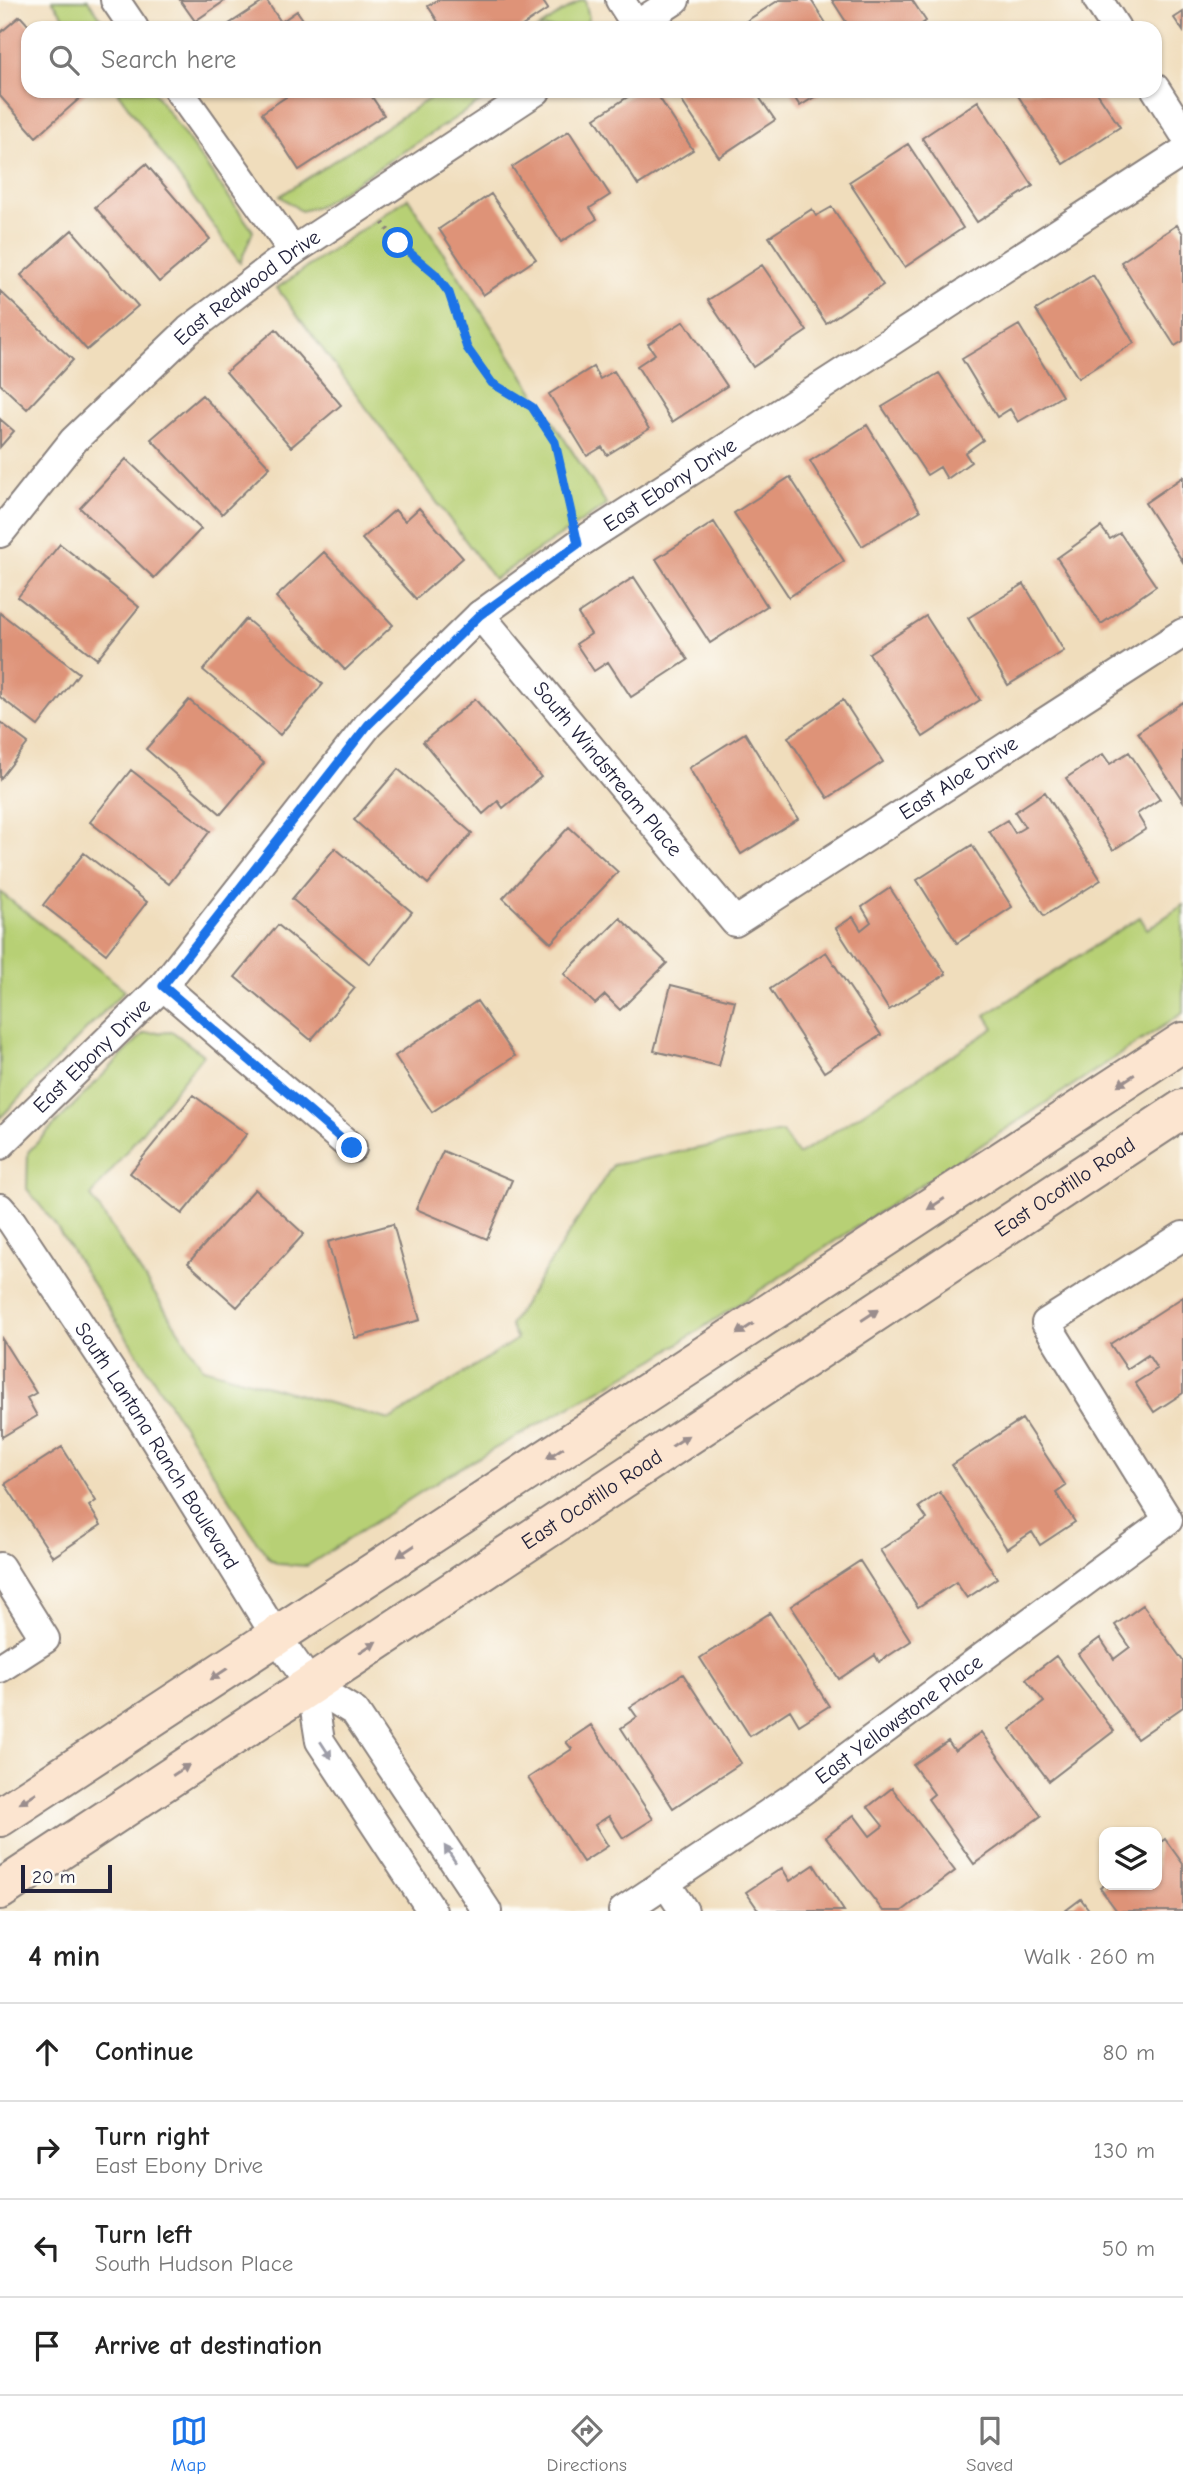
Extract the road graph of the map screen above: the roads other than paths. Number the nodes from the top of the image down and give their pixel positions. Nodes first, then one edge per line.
1 (115, 0) edge
2 (620, 0) edge
3 (675, 0) edge
4 (1098, 0) edge
5 (129, 21) edge
6 (631, 21) edge
7 (642, 21) edge
8 (1112, 21) edge
9 (184, 98) edge
10 (525, 98) edge
11 (1161, 98) edge
12 (1183, 132) edge
13 (1183, 152) edge
14 (293, 251) junction
15 (0, 533) edge
16 (480, 615) junction
17 (1183, 634) edge
18 (735, 922) joint
19 (163, 986) junction
20 (1183, 1042) edge
21 (1183, 1109) edge
22 (0, 1145) edge
23 (352, 1148) dead end
24 (0, 1208) edge
25 (1183, 1236) edge
26 (0, 1567) edge
27 (276, 1636) junction
28 (0, 1668) edge
29 (311, 1685) junction
30 (0, 1817) edge
31 (665, 1882) junction
32 (0, 1890) edge
33 (432, 1911) edge
34 (487, 1911) edge
35 (623, 1911) edge
36 (684, 1911) edge

1 - 5 street
2 - 6 street
3 - 7 street
4 - 8 street
9 - 14 street
10 - 14 street, East Redwood Drive
11 - 12 street
13 - 16 street, East Ebony Drive
14 - 15 street, East Redwood Drive
16 - 18 street, South Windstream Place
16 - 19 street, East Ebony Drive
17 - 18 street, East Aloe Drive
19 - 22 street, East Ebony Drive
19 - 23 street
20 -> 27 main road
29 -> 21 main road, East Ocotillo Road
24 - 27 street, South Lantana Ranch Boulevard
25 - 31 street, East Yellowstone Place
26 - 28 street
27 - 29 street, South Lantana Ranch Boulevard
27 -> 30 main road
32 -> 29 main road, East Ocotillo Road
29 -> 33 street, South Lantana Ranch Boulevard
34 -> 29 street, South Lantana Ranch Boulevard
31 - 35 street, East Yellowstone Place
31 - 36 street

